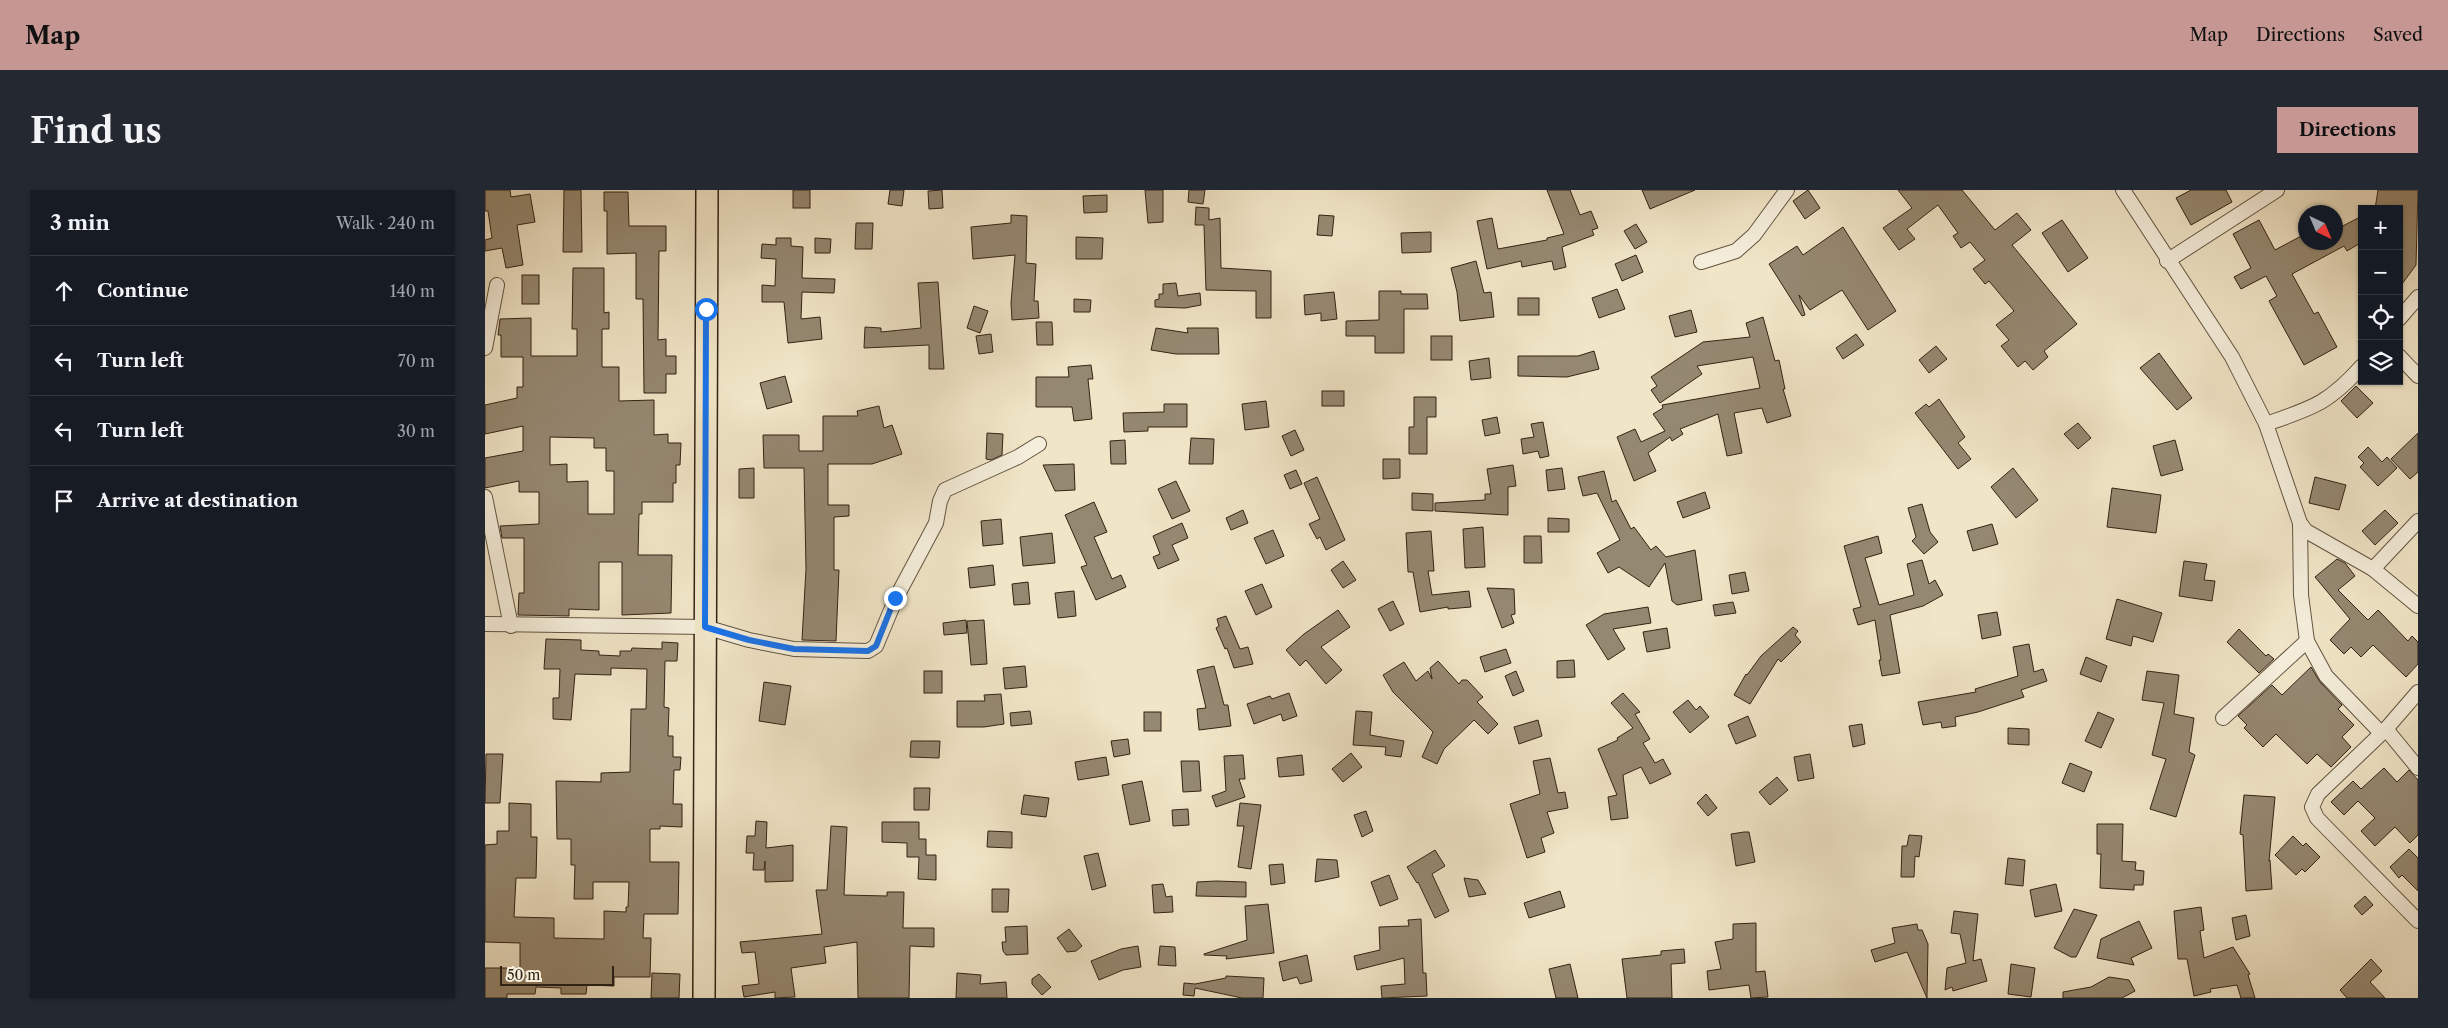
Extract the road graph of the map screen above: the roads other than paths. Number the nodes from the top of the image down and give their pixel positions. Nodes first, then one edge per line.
1 (707, 190) edge
2 (1787, 190) edge
3 (2123, 190) edge
4 (2277, 190) edge
5 (2167, 261) junction
6 (1701, 262) dead end
7 (497, 285) dead end
8 (2418, 297) edge
9 (2403, 314) edge
10 (485, 348) edge
11 (2403, 360) edge
12 (2358, 370) edge
13 (2418, 376) edge
14 (2266, 424) junction
15 (1039, 444) dead end
16 (485, 497) edge
17 (2418, 521) edge
18 (2300, 523) junction
19 (2373, 569) junction
20 (2418, 606) edge
21 (485, 624) edge
22 (511, 626) junction
23 (705, 627) junction
24 (2307, 641) junction
25 (2418, 692) edge
26 (2223, 718) dead end
27 (2383, 731) junction
28 (2418, 768) edge
29 (2418, 921) edge
30 (704, 998) edge

1 - 23 main road
2 - 6 street
3 - 5 street
4 - 5 street
5 - 14 street
7 - 10 street
8 - 9 street
11 - 13 street
12 - 14 street
14 - 18 street
15 - 23 street
16 - 22 street
17 - 19 street
18 - 19 street
18 - 24 street
19 - 20 street
21 - 22 street
22 - 23 street
23 - 30 main road
24 - 26 street
24 - 27 street
25 - 27 street
27 - 28 street
27 - 29 street

